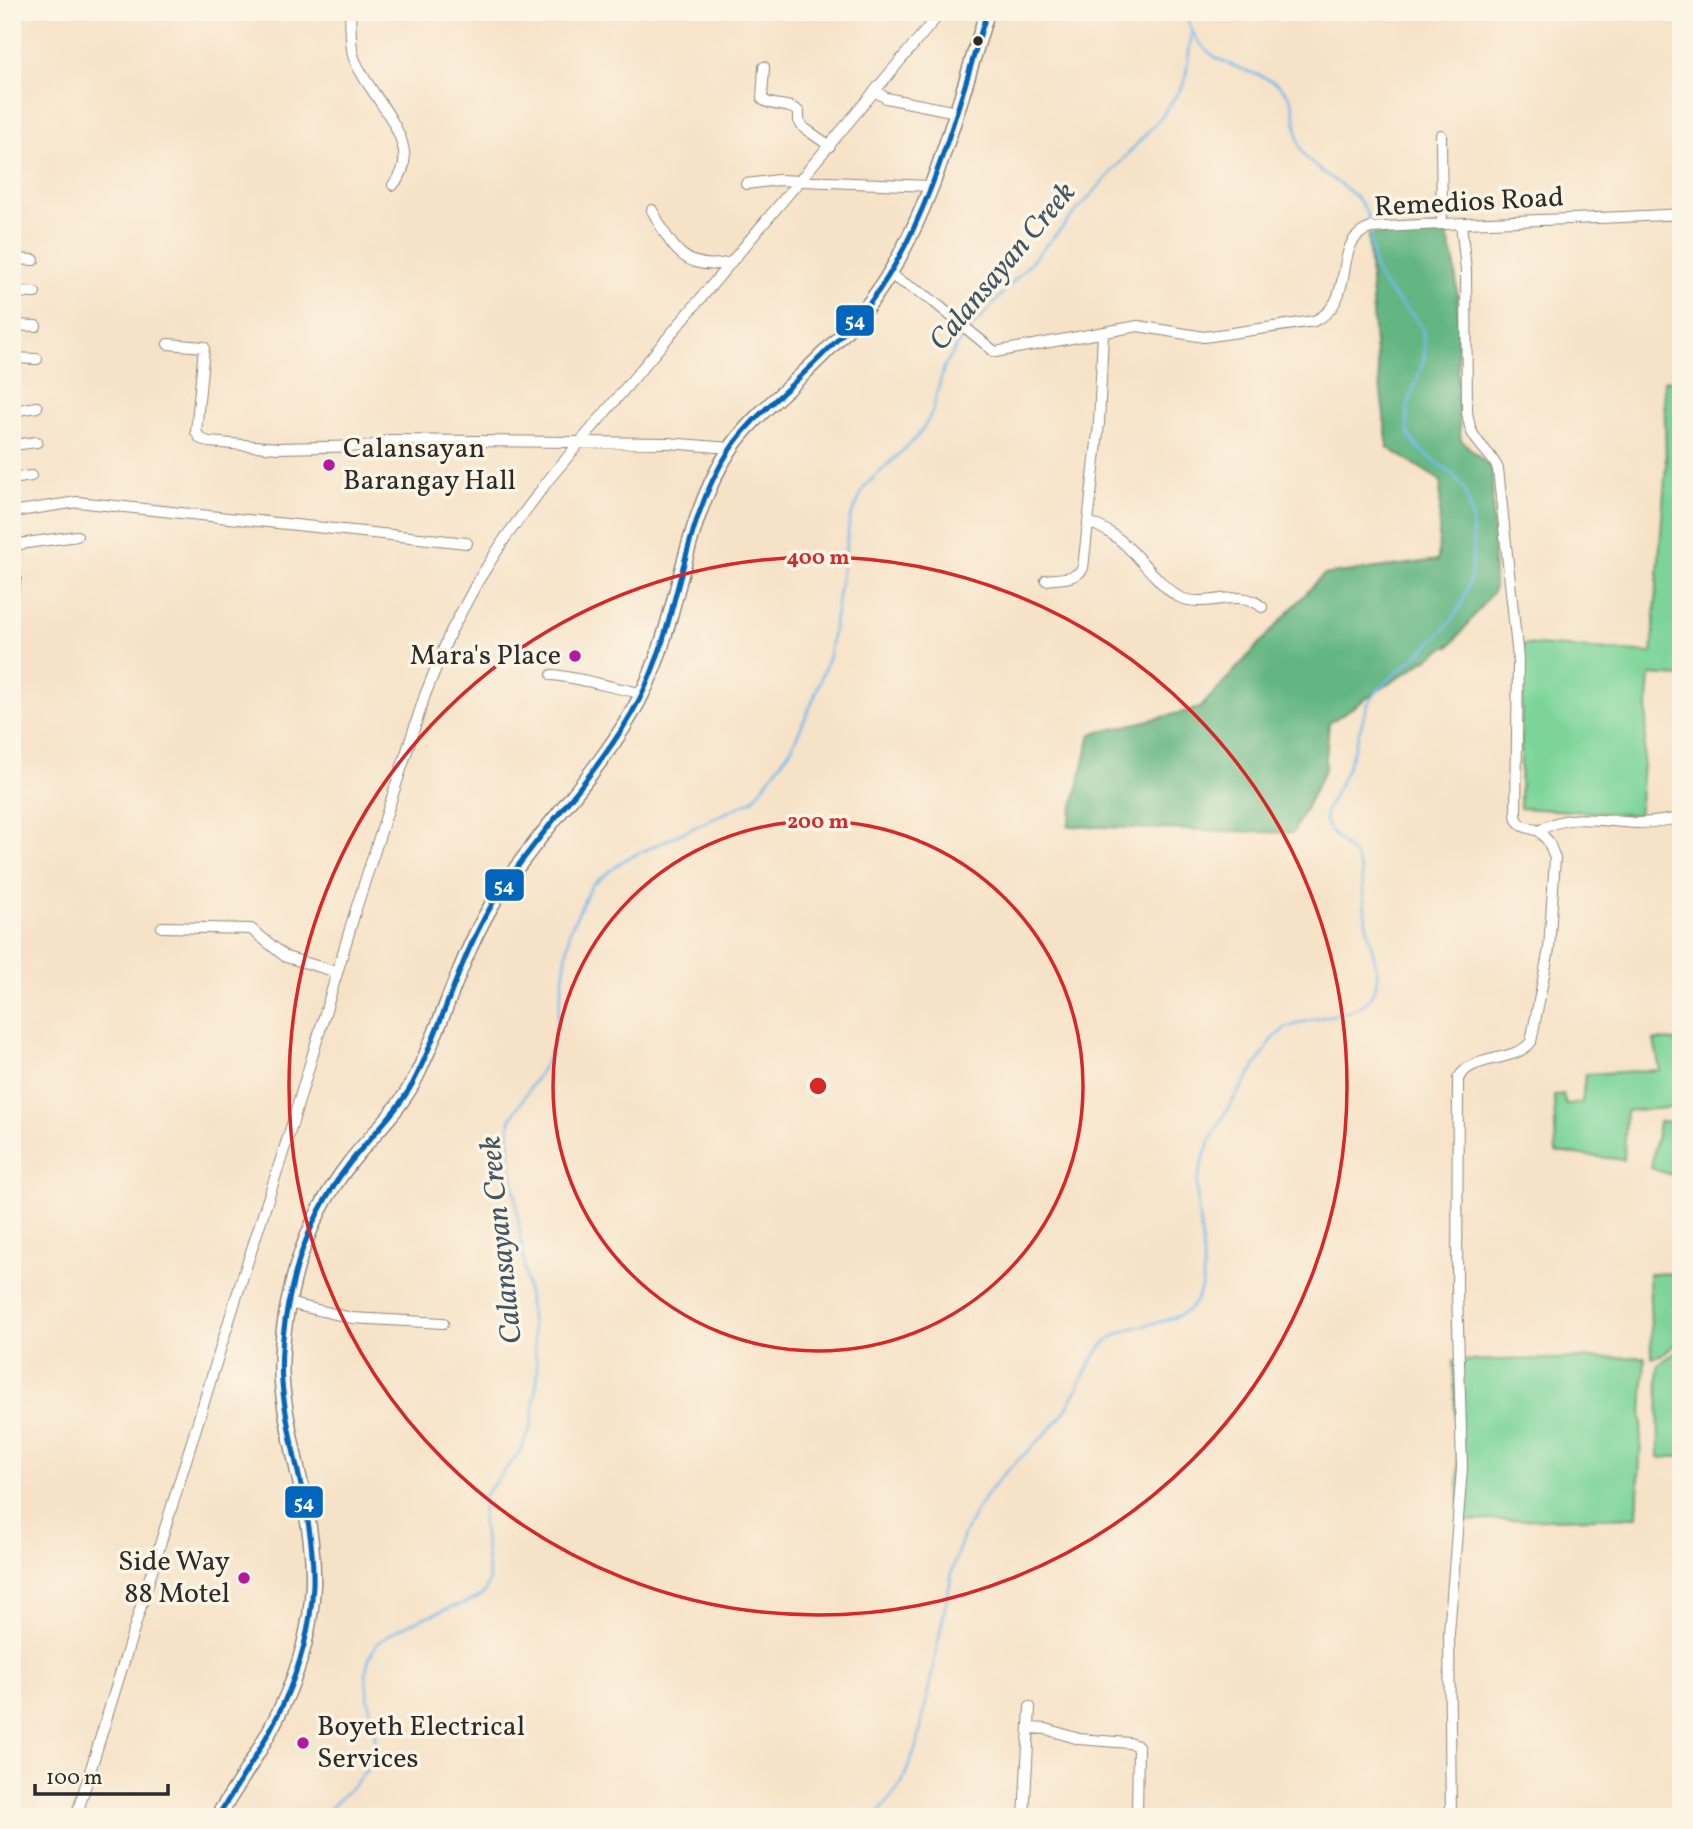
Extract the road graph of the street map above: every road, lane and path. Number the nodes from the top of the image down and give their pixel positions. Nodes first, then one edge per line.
1 (350, 12) edge
2 (941, 12) edge
3 (987, 12) edge
4 (764, 67) dead end
5 (875, 91) junction
6 (956, 112) junction
7 (1441, 135) dead end
8 (830, 146) junction
9 (798, 182) junction
10 (746, 184) dead end
11 (393, 185) dead end
12 (930, 186) junction
13 (652, 210) dead end
14 (1681, 214) edge
15 (1461, 223) junction
16 (1442, 224) junction
17 (12, 259) edge
18 (34, 260) dead end
19 (732, 262) junction
20 (888, 274) junction
21 (12, 292) edge
22 (35, 293) dead end
23 (12, 325) edge
24 (36, 326) dead end
25 (1103, 332) junction
26 (168, 344) dead end
27 (12, 358) edge
28 (37, 359) dead end
29 (37, 407) dead end
30 (12, 411) edge
31 (37, 442) dead end
32 (578, 443) junction
33 (12, 445) edge
34 (730, 448) junction
35 (31, 476) dead end
36 (12, 478) edge
37 (12, 512) edge
38 (1088, 522) junction
39 (77, 536) dead end
40 (467, 543) dead end
41 (12, 545) edge
42 (12, 564) edge
43 (14, 578) edge
44 (1046, 580) dead end
45 (12, 599) edge
46 (1262, 607) dead end
47 (552, 675) dead end
48 (642, 693) junction
49 (1681, 818) edge
50 (1539, 831) junction
51 (162, 927) dead end
52 (337, 972) junction
53 (288, 1303) junction
54 (443, 1323) dead end
55 (1030, 1707) dead end
56 (1030, 1728) junction
57 (76, 1817) edge
58 (217, 1817) edge
59 (1024, 1817) edge
60 (1137, 1817) edge
61 (1451, 1817) edge

1 - 11 street
2 - 5 street
3 - 6 highway
4 - 8 street
5 - 6 street
5 - 8 street
6 - 12 highway
7 - 16 street
8 - 9 street
9 - 10 street
9 - 12 street
9 - 19 street
12 - 20 highway
13 - 19 street
14 - 15 street, Remedios Road
15 - 16 street, Remedios Road
15 - 50 street
16 - 25 street, Remedios Road
17 - 18 street
19 - 32 street
20 - 25 street, Remedios Road
20 - 34 highway
21 - 22 street
23 - 24 street
25 - 38 street
26 - 32 street
27 - 28 street
29 - 30 street
31 - 33 street
32 - 34 street
32 - 52 street
34 - 48 highway
35 - 36 street
37 - 40 street
38 - 44 street
38 - 46 street
39 - 41 street
42 - 43 street
43 - 45 street
47 - 48 street
48 - 53 highway
49 - 50 street
50 - 61 street
51 - 52 street
52 - 57 street
53 - 54 street
53 - 58 highway
55 - 56 street
56 - 59 street
56 - 60 street

